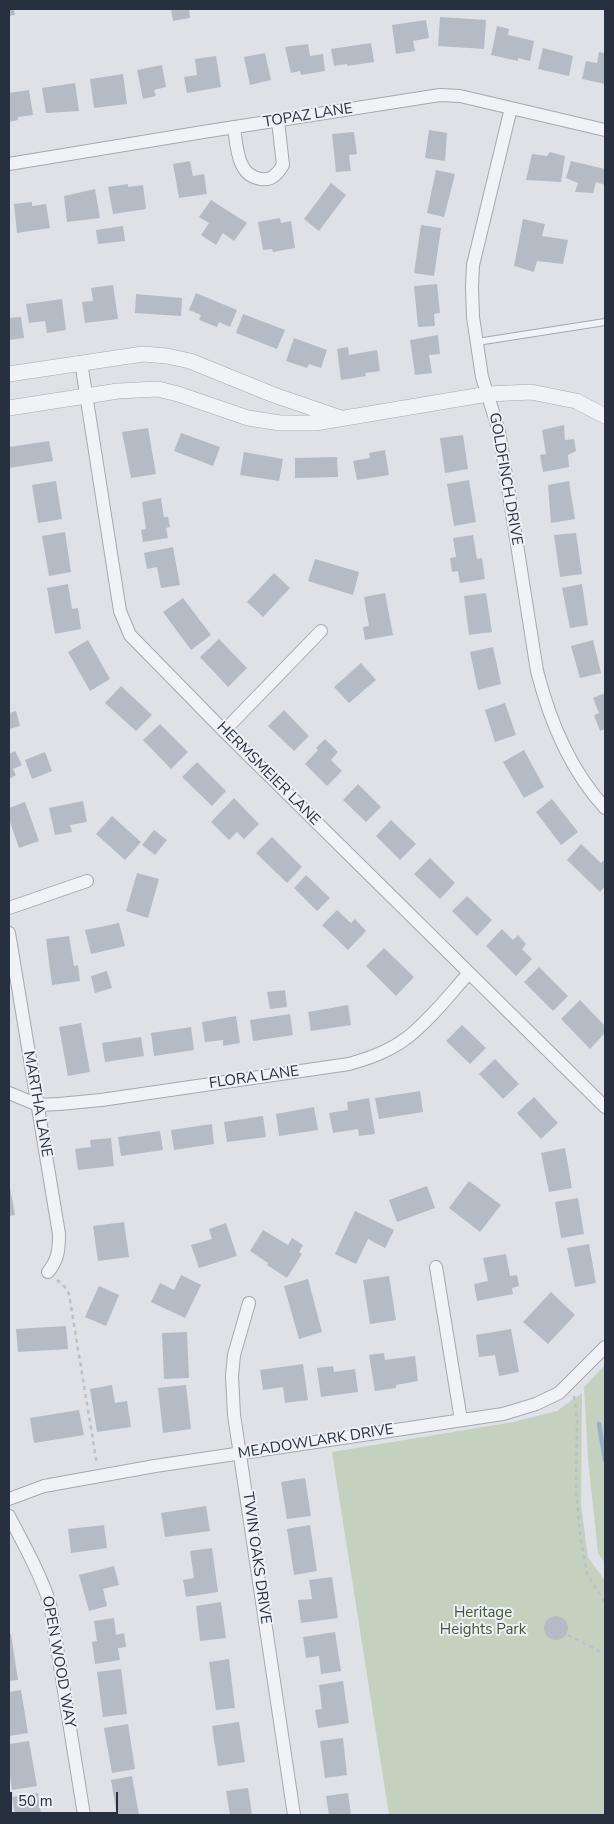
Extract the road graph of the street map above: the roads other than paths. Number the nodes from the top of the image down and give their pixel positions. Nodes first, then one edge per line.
1 (511, 108) junction
2 (278, 121) junction
3 (234, 128) junction
4 (605, 130) edge
5 (9, 164) edge
6 (605, 322) edge
7 (477, 342) junction
8 (81, 362) junction
9 (9, 374) edge
10 (488, 394) junction
11 (86, 396) junction
12 (9, 408) edge
13 (605, 416) edge
14 (342, 418) junction
15 (321, 631) dead end
16 (224, 731) junction
17 (605, 808) edge
18 (87, 881) dead end
19 (9, 908) edge
20 (9, 933) edge
21 (469, 973) junction
22 (9, 1092) edge
23 (38, 1105) junction
24 (605, 1107) edge
25 (436, 1267) dead end
26 (48, 1272) road end
27 (249, 1303) dead end
28 (605, 1347) edge
29 (461, 1420) junction
30 (240, 1453) junction
31 (9, 1499) edge
32 (9, 1516) edge
33 (84, 1815) edge
34 (294, 1815) edge

1 - 2 street, TOPAZ LANE
1 - 4 street, TOPAZ LANE
1 - 7 street, GOLDFINCH DRIVE
2 - 3 street, TOPAZ LANE
2 - 3 street
3 - 5 street, TOPAZ LANE
6 - 7 lane
7 - 10 street, GOLDFINCH DRIVE
8 - 9 street
8 - 11 street, HERMSMEIER LANE
8 - 14 street
10 - 13 street
10 - 14 street
10 - 17 street, GOLDFINCH DRIVE
11 - 12 street
11 - 14 street
11 - 16 street, HERMSMEIER LANE
15 - 16 street
16 - 21 street, HERMSMEIER LANE
18 - 19 street
20 - 23 street, MARTHA LANE
21 - 23 street, FLORA LANE
21 - 24 street, HERMSMEIER LANE
22 - 23 street, FLORA LANE
23 - 26 street, MARTHA LANE
25 - 29 street
27 - 30 street, TWIN OAKS DRIVE
28 - 29 street, MEADOWLARK DRIVE
29 - 30 street, MEADOWLARK DRIVE
30 - 31 street, MEADOWLARK DRIVE
30 - 34 street, TWIN OAKS DRIVE
32 - 33 street, OPEN WOOD WAY

